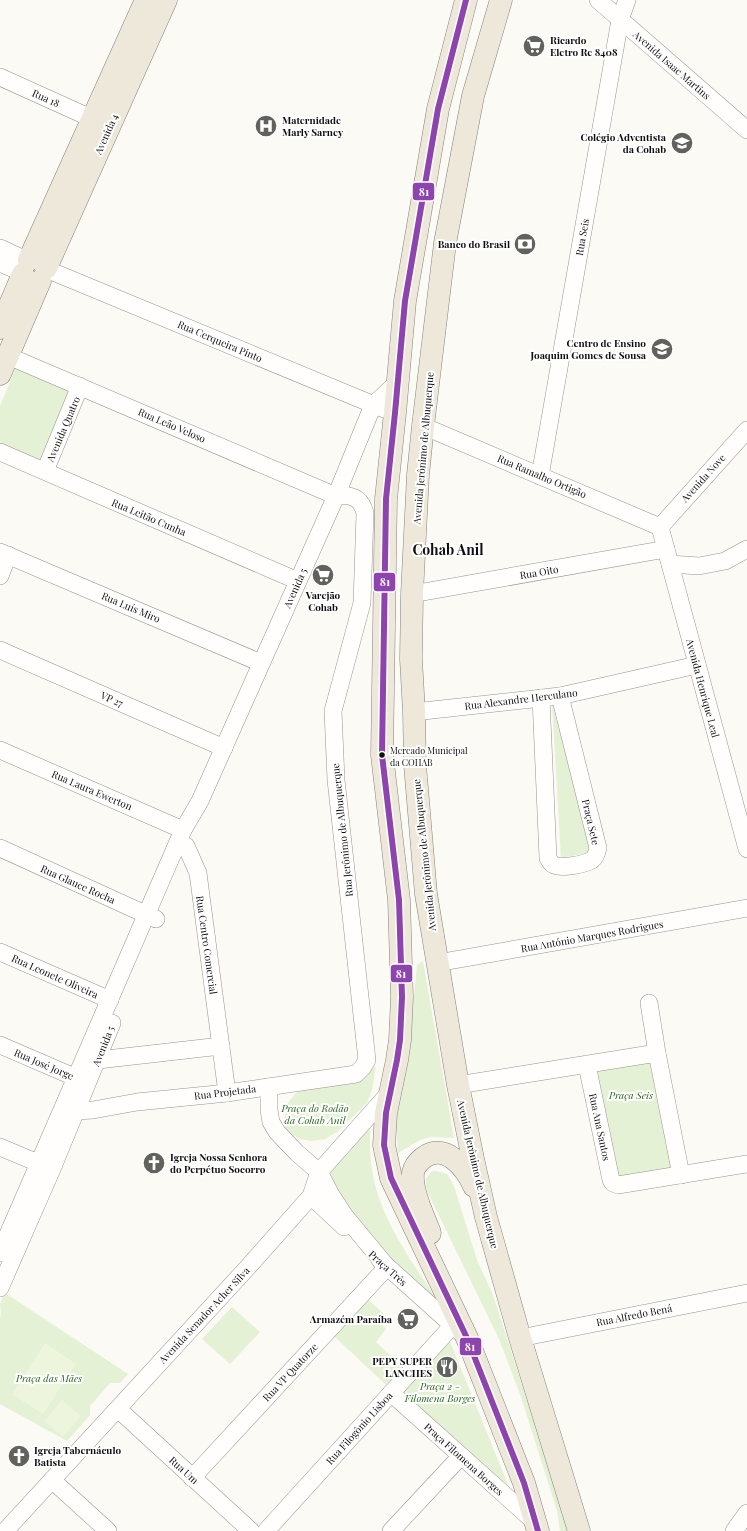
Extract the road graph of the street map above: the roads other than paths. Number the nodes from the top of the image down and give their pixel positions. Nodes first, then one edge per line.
1 (146, 0) edge
2 (166, 0) edge
3 (466, 0) edge
4 (501, 0) edge
5 (598, 0) edge
6 (626, 0) edge
7 (620, 20) junction
8 (0, 77) edge
9 (93, 119) junction
10 (747, 130) edge
11 (0, 248) edge
12 (0, 263) edge
13 (34, 269) junction
14 (0, 328) edge
15 (4, 365) edge
16 (398, 382) junction
17 (80, 386) junction
18 (372, 405) junction
19 (395, 413) junction
20 (423, 426) junction
21 (747, 430) edge
22 (0, 452) edge
23 (45, 471) junction
24 (540, 476) junction
25 (336, 496) junction
26 (660, 527) junction
27 (747, 549) edge
28 (4, 553) edge
29 (668, 557) junction
30 (0, 576) edge
31 (298, 581) junction
32 (412, 594) junction
33 (362, 603) junction
34 (384, 604) junction
35 (0, 650) edge
36 (261, 663) junction
37 (697, 665) junction
38 (560, 696) junction
39 (541, 698) junction
40 (414, 712) junction
41 (224, 748) junction
42 (0, 750) edge
43 (185, 838) junction
44 (0, 848) edge
45 (747, 849) edge
46 (747, 908) edge
47 (151, 917) junction
48 (0, 952) edge
49 (437, 963) junction
50 (110, 1000) junction
51 (649, 1003) dead end
52 (0, 1045) edge
53 (221, 1046) junction
54 (657, 1053) junction
55 (367, 1060) joint
56 (90, 1061) junction
57 (587, 1065) junction
58 (82, 1081) junction
59 (458, 1085) junction
60 (269, 1087) junction
61 (391, 1091) junction
62 (227, 1092) junction
63 (76, 1111) junction
64 (0, 1147) edge
65 (747, 1164) edge
66 (46, 1166) junction
67 (319, 1172) junction
68 (681, 1175) junction
69 (311, 1196) junction
70 (486, 1216) junction
71 (5, 1250) edge
72 (387, 1267) junction
73 (0, 1288) edge
74 (747, 1293) edge
75 (460, 1331) junction
76 (520, 1338) junction
77 (391, 1393) junction
78 (118, 1409) junction
79 (461, 1456) junction
80 (192, 1478) junction
81 (52, 1480) junction
82 (747, 1513) edge
83 (534, 1529) edge
84 (580, 1530) edge
85 (5, 1531) edge
86 (108, 1531) edge
87 (251, 1531) edge
88 (266, 1531) edge
89 (391, 1531) edge
90 (734, 1531) edge

1 - 9 main road, Avenida 4
2 - 13 main road, Avenida 4
3 - 16 main road
4 - 20 main road, Avenida Jerônimo de Albuquerque
5 - 7 street, Avenida Isaac Martins
6 - 7 street, Rua Seis
7 - 10 street, Avenida Isaac Martins
7 - 24 street, Rua Seis
8 - 9 street, Rua 18
9 - 13 main road, Avenida 4
11 - 13 street
12 - 13 street
13 - 14 main road, Avenida 4
13 - 15 main road, Avenida 4
13 - 18 street, Rua Cerqueira Pinto
15 - 17 street, Rua Leão Veloso
16 - 18 street, Avenida 5
16 - 19 main road
17 - 23 street, Avenida Quatro
17 - 25 street, Rua Leão Veloso
18 - 19 street, Rua Cerqueira Pinto
18 - 25 street, Avenida 5
19 - 34 main road
20 - 24 street, Rua Ramalho Ortigão
20 - 32 main road, Avenida Jerônimo de Albuquerque
21 - 26 street, Avenida Nove
22 - 23 street, Rua Leitão Cunha
23 - 31 street, Rua Leitão Cunha
24 - 26 street, Rua Ramalho Ortigão
25 - 31 street, Avenida 5
25 - 33 street, Rua Leão Veloso
26 - 29 street, Avenida Henrique Leal
27 - 29 street, Rua Oito
28 - 30 street
28 - 36 street, Rua Luís Miro
29 - 32 street, Rua Oito
29 - 37 street, Avenida Henrique Leal
31 - 36 street, Avenida 5
32 - 40 main road, Avenida Jerônimo de Albuquerque
33 - 34 street
33 - 55 street, Rua Jerônimo de Albuquerque
34 - 61 main road
35 - 41 street, VP 27
36 - 41 street, Avenida 5
37 - 38 street, Rua Alexandre Herculano
37 - 45 street, Avenida Henrique Leal
38 - 39 street, Rua Alexandre Herculano
38 - 39 street, Praça Sete
39 - 40 street, Rua Alexandre Herculano
40 - 49 main road, Avenida Jerônimo de Albuquerque
41 - 43 street, Avenida 5
42 - 43 street, Rua Laura Ewerton
43 - 47 street, Avenida 5
43 - 53 street, Rua Centro Comercial
44 - 47 street, Rua Glauce Rocha
46 - 49 street, Rua António Marques Rodrigues
47 - 50 street, Avenida 5
47 - 56 street, Avenida 5
48 - 50 street, Rua Leonete Oliveira
49 - 59 main road, Avenida Jerônimo de Albuquerque
50 - 56 street, Avenida 5
51 - 54 street
52 - 58 street, Rua José Jorge
53 - 56 street
53 - 62 street, Rua Centro Comercial
54 - 57 street
54 - 68 street
55 - 60 street, Rua Projetada
56 - 58 street, Avenida 5
57 - 59 street
57 - 68 street, Rua Ana Santos
58 - 63 street, Avenida 5
58 - 66 street, Avenida 5
59 - 70 main road, Avenida Jerônimo de Albuquerque
60 - 62 street, Rua Projetada
60 - 67 street
61 - 67 street, Avenida Senador Acher Silva
61 - 75 main road
62 - 63 street, Rua Projetada
63 - 66 street, Avenida 5
64 - 66 street
65 - 68 street, Rua Ana Santos
66 - 71 street, Avenida 5
67 - 69 street, Avenida Senador Acher Silva
67 - 72 street
69 - 72 street, Praça Três
69 - 78 street, Avenida Senador Acher Silva
70 - 75 main road
70 - 76 main road, Avenida Jerônimo de Albuquerque
71 - 73 street, Avenida 5
72 - 75 street, Praça Três
72 - 80 street, Rua VP Quatorze
74 - 76 street, Rua Alfredo Bená
75 - 77 street, Rua Filogônio Lisboa
75 - 83 main road
76 - 84 main road, Avenida Jerônimo de Albuquerque
77 - 79 street, Praça Filomena Borges
77 - 88 street, Rua Filogônio Lisboa
78 - 80 street, Rua Um
78 - 81 street, Avenida Senador Acher Silva
79 - 83 street, Praça Filomena Borges
79 - 89 street
80 - 87 street, Rua Um
81 - 85 street, Avenida Senador Acher Silva
81 - 86 street
82 - 90 street

